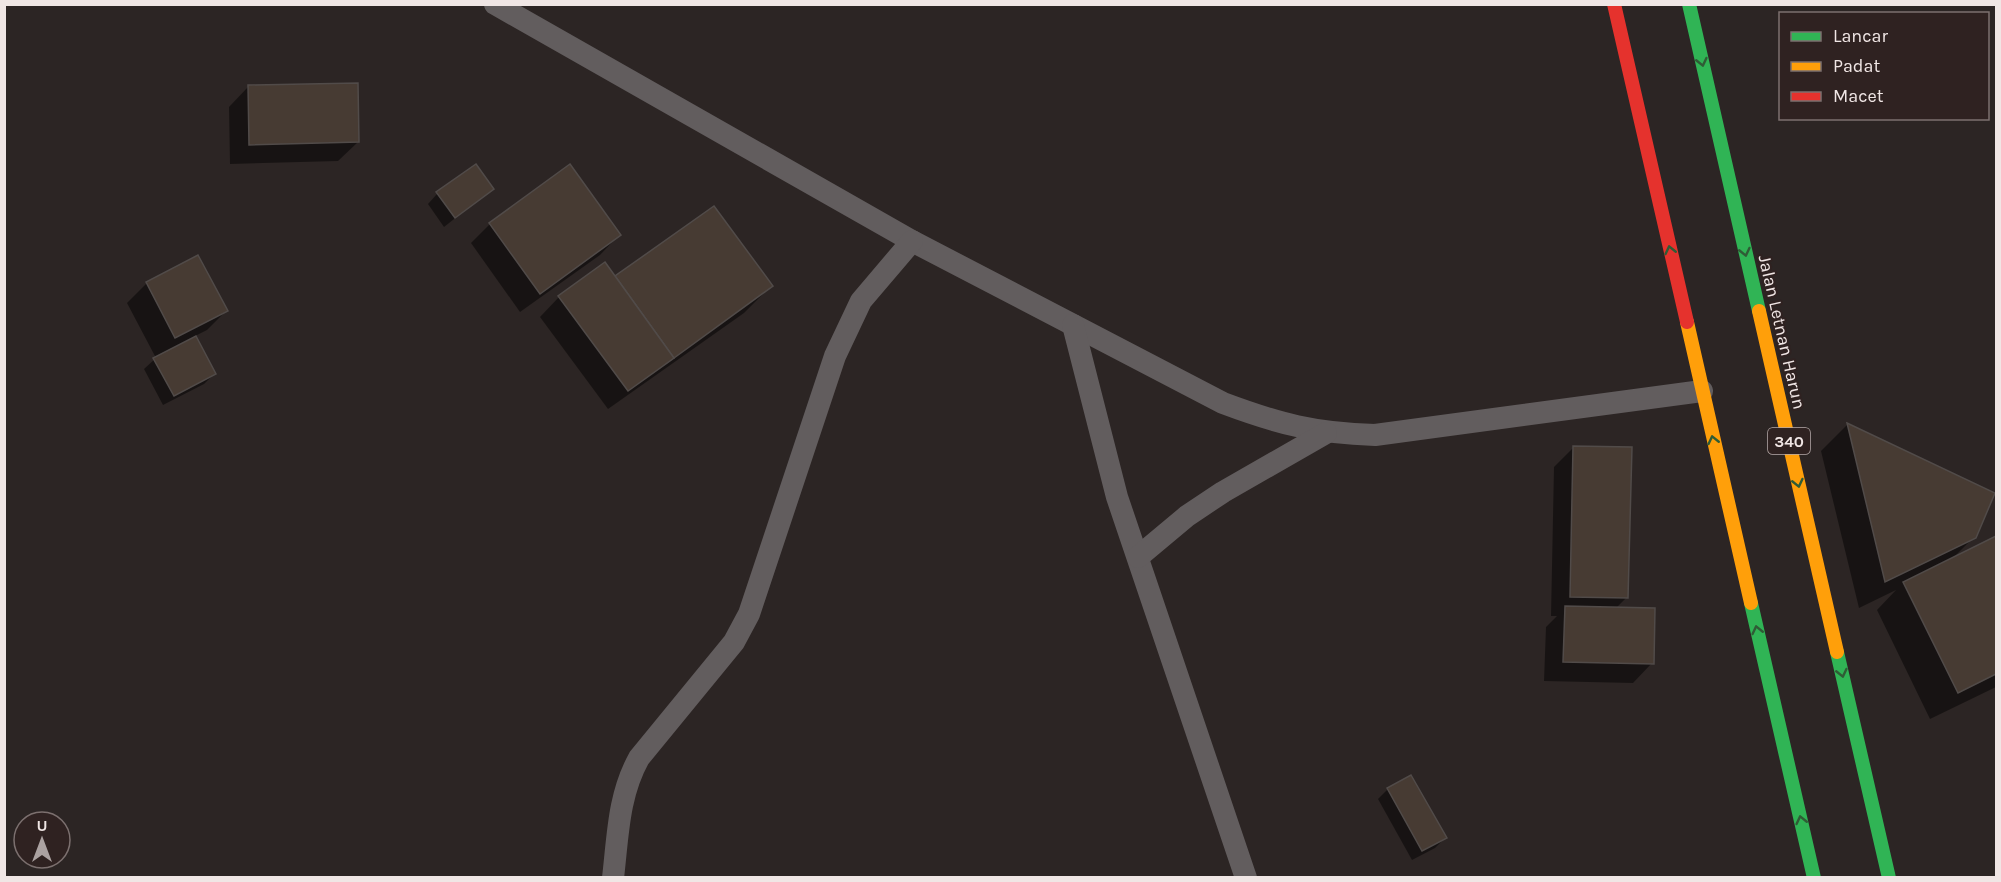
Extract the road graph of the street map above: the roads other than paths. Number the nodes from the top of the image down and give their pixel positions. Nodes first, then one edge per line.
1 (495, 4) edge
2 (1614, 4) edge
3 (1689, 4) edge
4 (912, 241) junction
5 (1073, 325) junction
6 (1702, 392) junction
7 (1326, 434) junction
8 (1138, 557) junction
9 (613, 878) edge
10 (1246, 878) edge
11 (1814, 878) edge
12 (1889, 878) edge

1 - 4 lane
6 -> 2 main road
3 -> 12 main road, Jalan Letnan Harun / 340
4 - 5 lane
4 - 9 lane
5 - 7 lane
5 - 8 lane
6 - 7 lane
11 -> 6 main road
7 - 8 lane
8 - 10 lane

